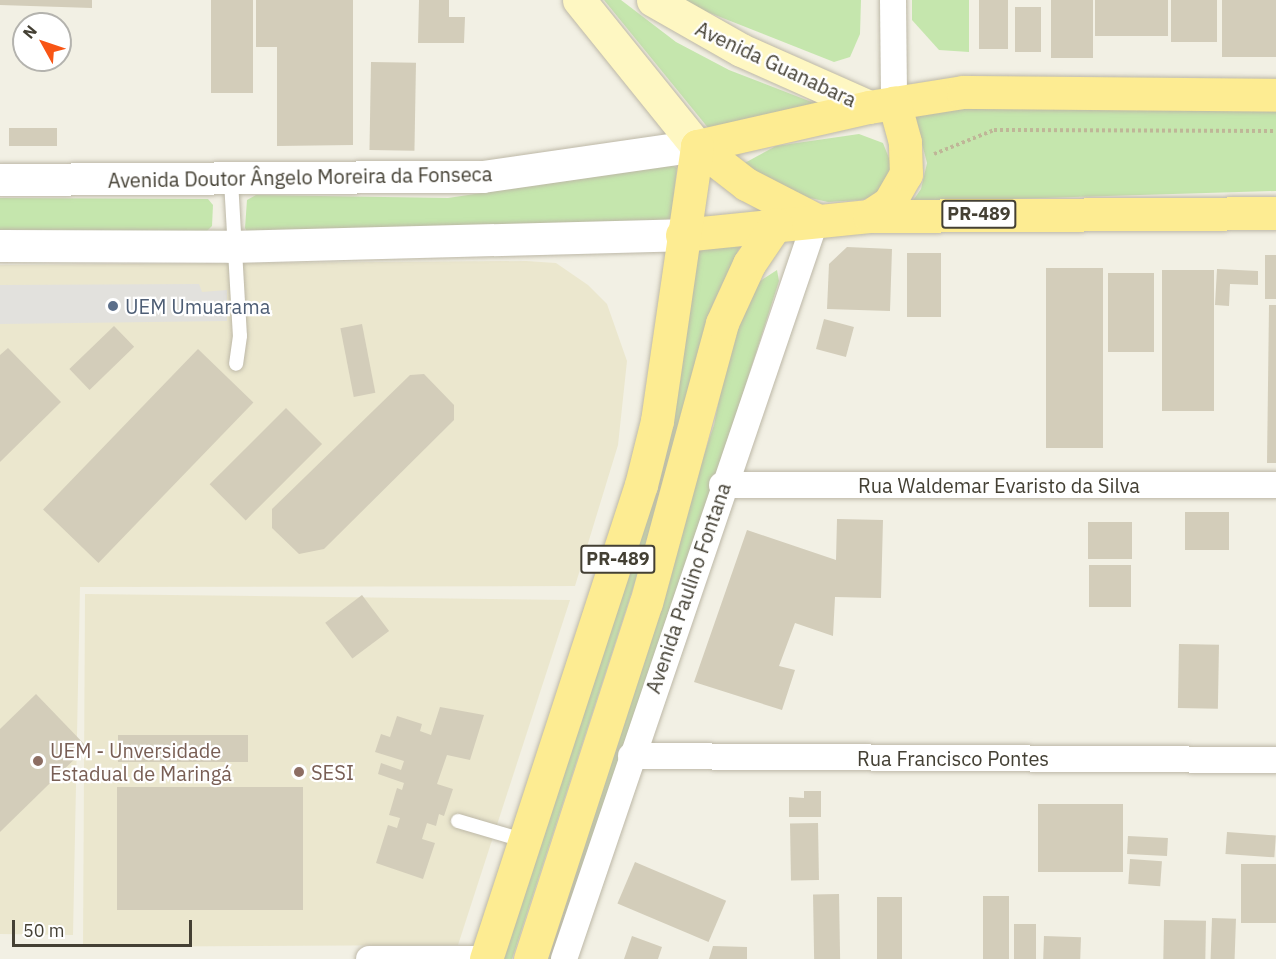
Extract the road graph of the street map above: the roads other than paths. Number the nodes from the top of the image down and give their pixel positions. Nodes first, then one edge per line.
1 (579, 0) edge
2 (653, 0) edge
3 (893, 0) edge
4 (1276, 95) edge
5 (882, 104) junction
6 (757, 132) junction
7 (697, 146) junction
8 (724, 168) junction
9 (0, 180) edge
10 (231, 181) junction
11 (1276, 213) edge
12 (869, 216) junction
13 (816, 219) junction
14 (776, 224) junction
15 (683, 228) junction
16 (0, 246) edge
17 (231, 247) junction
18 (236, 364) dead end
19 (722, 485) junction
20 (1276, 485) edge
21 (631, 756) junction
22 (1276, 760) edge
23 (458, 821) dead end
24 (526, 841) junction
25 (369, 959) edge
26 (439, 959) edge
27 (486, 959) edge
28 (530, 959) edge
29 (564, 959) edge

1 - 7 main road
2 - 5 main road, Avenida Guanabara
3 - 5 street
4 - 5 main road, Avenida Doutor Ângelo Moreira da Fonseca
5 - 6 main road, Avenida Doutor Ângelo Moreira da Fonseca
5 - 12 main road
6 - 7 main road, Avenida Doutor Ângelo Moreira da Fonseca
6 - 8 main road
7 - 8 main road
7 - 10 street, Avenida Doutor Ângelo Moreira da Fonseca
7 - 15 main road, PR-489 / PR-489
8 - 13 main road
8 - 15 main road
9 - 10 street, Avenida Doutor Ângelo Moreira da Fonseca
10 - 17 lane
11 - 12 main road, PR-489
12 - 13 main road, PR-489
13 - 14 main road, PR-489
13 - 19 street, Avenida Paulino Fontana
14 - 15 main road, PR-489
14 - 28 main road, PR-489 / PR-489
15 - 17 street
15 - 24 main road, PR-489 / PR-489
16 - 17 street
17 - 18 lane
19 - 20 street, Rua Waldemar Evaristo da Silva
19 - 21 street, Avenida Paulino Fontana
21 - 22 street, Rua Francisco Pontes
21 - 29 street, Avenida Paulino Fontana
23 - 24 lane
24 - 27 main road, PR-489 / PR-489
25 - 26 street
26 - 27 street

